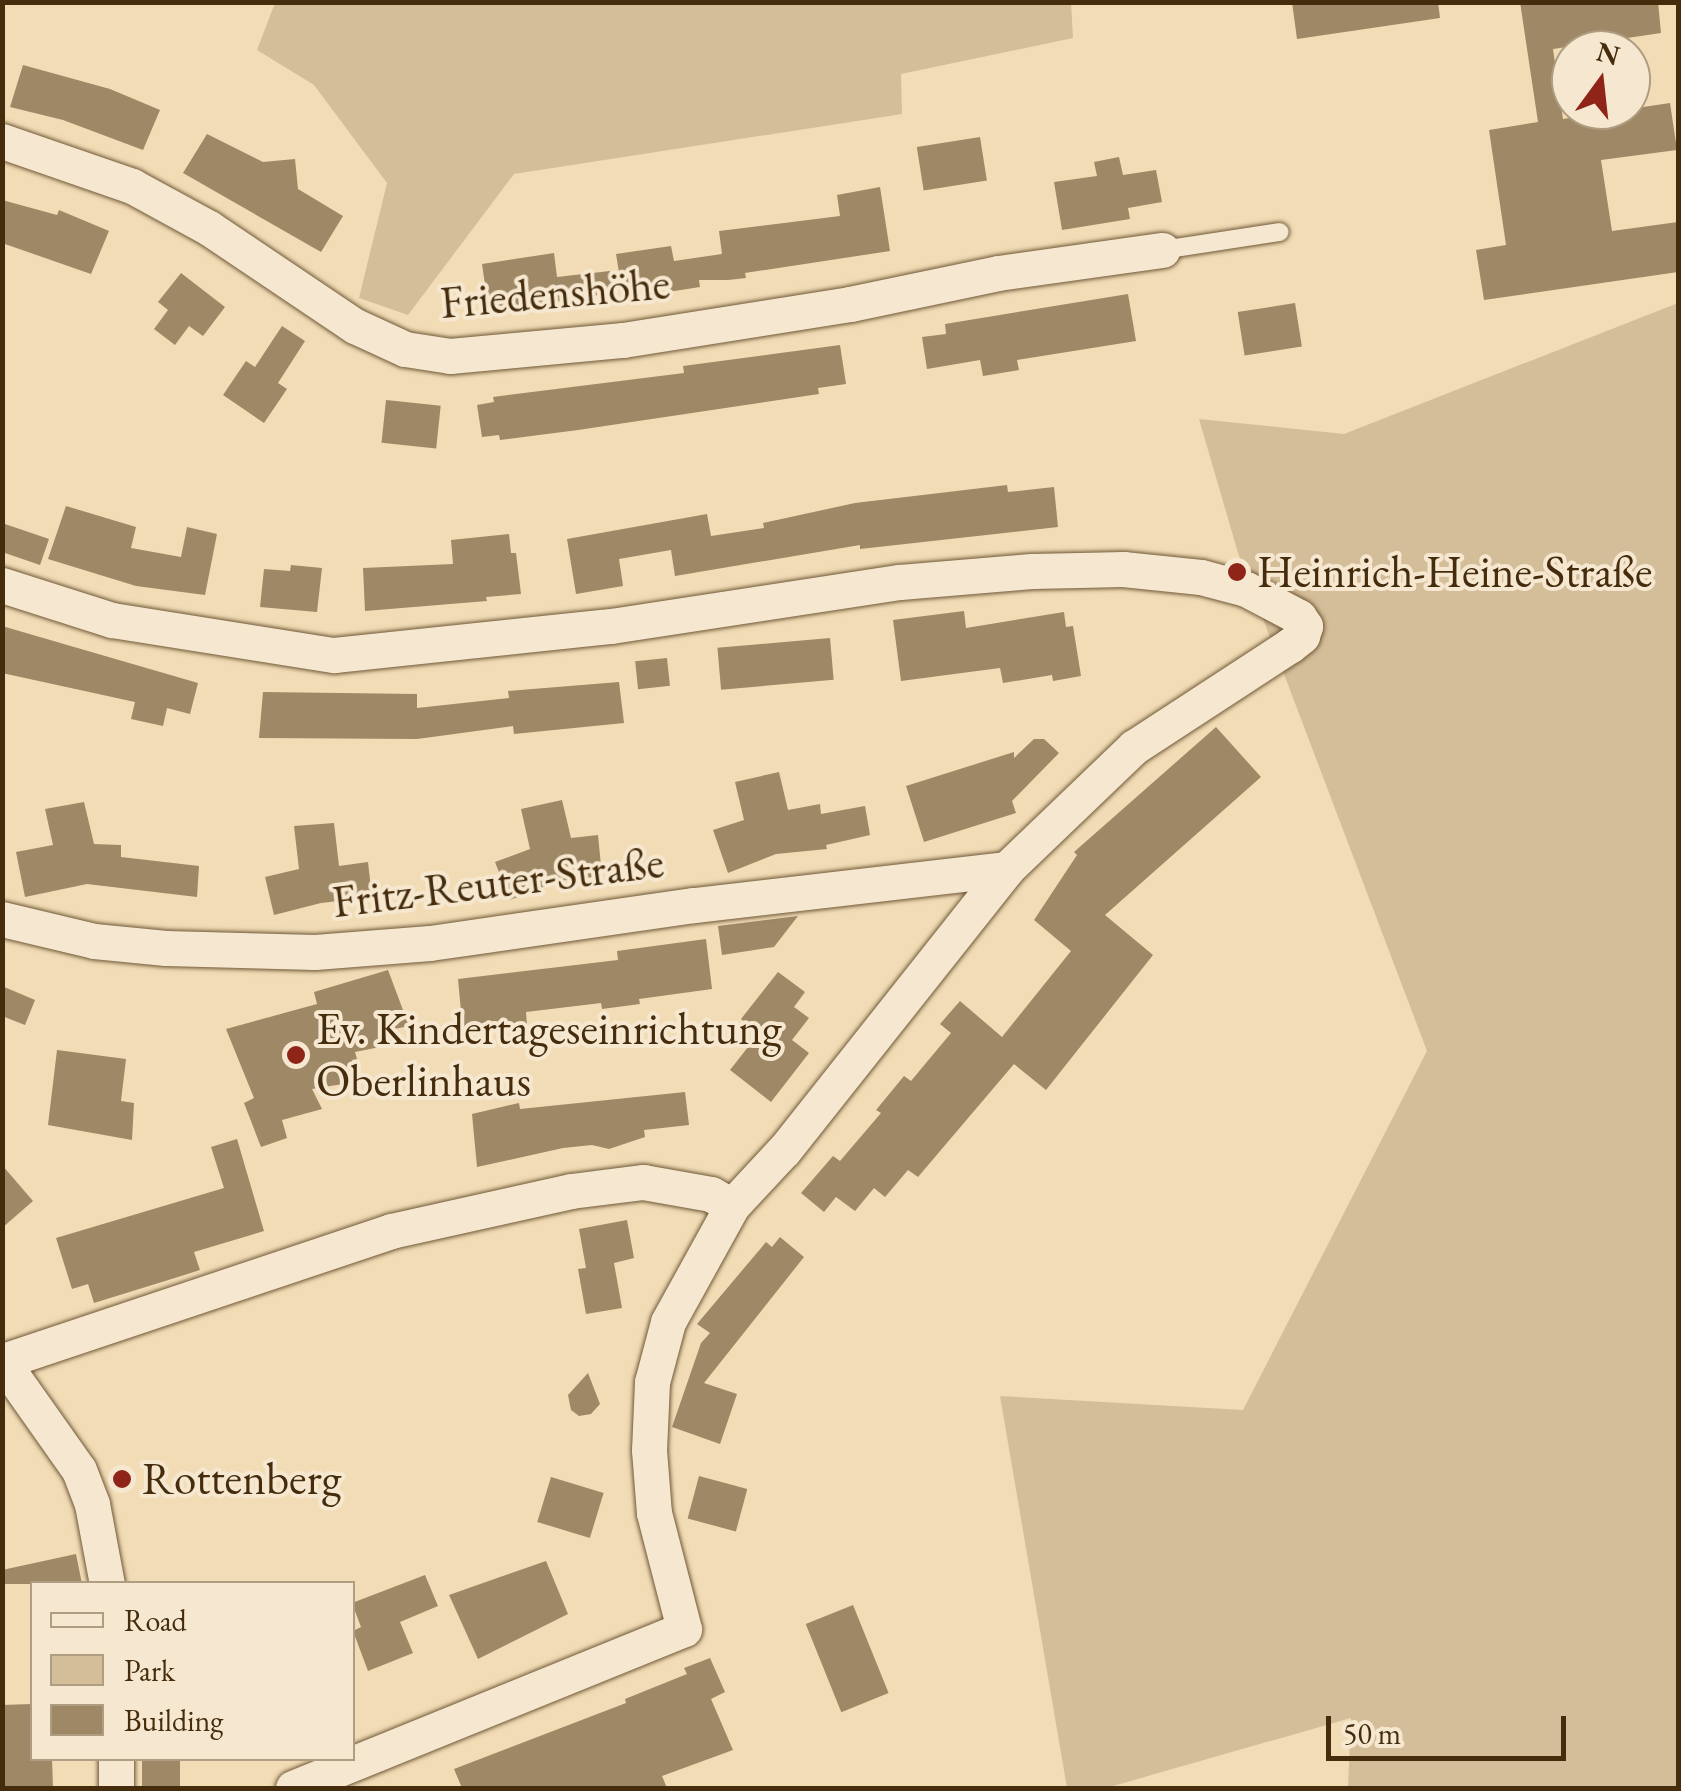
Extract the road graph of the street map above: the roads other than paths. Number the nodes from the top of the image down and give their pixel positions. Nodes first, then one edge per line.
1 (2, 141) edge
2 (1280, 232) dead end
3 (1162, 250) joint
4 (2, 585) edge
5 (1007, 868) junction
6 (2, 919) edge
7 (732, 1206) junction
8 (3, 1361) edge
9 (106, 1581) edge
10 (116, 1761) edge
11 (116, 1788) edge
12 (293, 1788) edge

1 - 3 street, Friedenshöhe
2 - 3 lane
4 - 5 street
5 - 6 street, Fritz-Reuter-Straße
5 - 7 street
7 - 8 street
7 - 12 street
8 - 9 street
10 - 11 street

